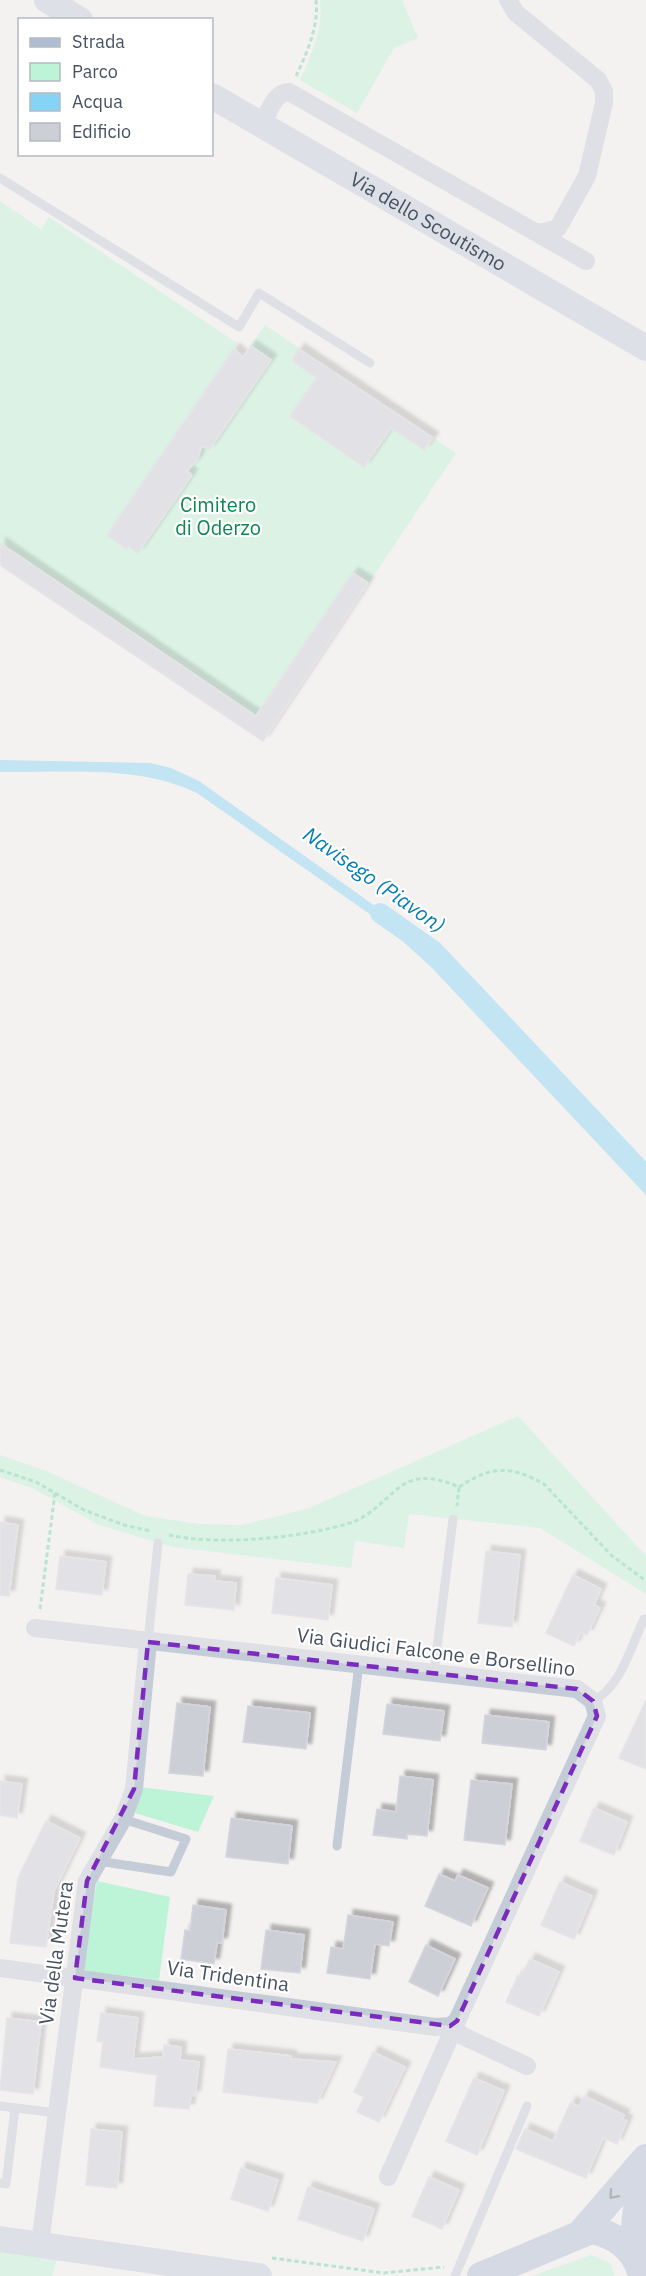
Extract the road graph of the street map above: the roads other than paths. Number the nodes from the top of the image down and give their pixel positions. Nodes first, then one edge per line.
1 (47, 0) edge
2 (508, 0) edge
3 (77, 18) edge
4 (213, 97) edge
5 (262, 125) junction
6 (0, 178) edge
7 (531, 231) junction
8 (586, 261) dead end
9 (646, 348) edge
10 (370, 363) dead end
11 (453, 1520) road end
12 (158, 1543) dead end
13 (646, 1620) edge
14 (35, 1628) dead end
15 (148, 1642) junction
16 (360, 1664) junction
17 (434, 1672) junction
18 (593, 1701) junction
19 (123, 1819) junction
20 (337, 1846) dead end
21 (98, 1861) junction
22 (0, 1968) edge
23 (75, 1978) junction
24 (450, 2026) junction
25 (527, 2066) dead end
26 (0, 2106) edge
27 (527, 2106) dead end
28 (15, 2108) junction
29 (57, 2113) junction
30 (646, 2158) edge
31 (388, 2177) dead end
32 (646, 2180) edge
33 (0, 2183) edge
34 (582, 2232) junction
35 (0, 2239) edge
36 (40, 2244) junction
37 (260, 2266) edge
38 (639, 2268) edge
39 (471, 2269) edge
40 (455, 2276) edge

1 - 3 street
2 - 7 street
4 - 5 street, Via dello Scoutismo
5 - 7 street
5 - 9 street, Via dello Scoutismo
6 - 10 lane
7 - 8 street
11 - 17 lane
12 - 15 lane
13 - 18 lane
14 - 15 street, Via Giudici Falcone e Borsellino
15 - 16 street, Via Giudici Falcone e Borsellino
15 - 19 street, Via della Mutera
16 - 17 street, Via Giudici Falcone e Borsellino
16 - 20 lane
17 - 18 street, Via Giudici Falcone e Borsellino
18 - 24 street, Via Giudici Falcone e Borsellino
19 - 21 street, Via della Mutera
19 - 21 lane
21 - 23 street, Via della Mutera
22 - 23 street, Via Tridentina
23 - 24 street, Via Tridentina
23 - 29 street, Via della Mutera
24 - 25 street
24 - 31 street, Via Giudici Falcone e Borsellino
26 - 28 lane
27 - 39 lane
28 - 29 lane
28 - 33 lane
29 - 36 street, Via della Mutera
30 -> 34 main road
32 - 38 main road
34 - 38 main road
34 - 39 main road
35 - 36 street
36 - 37 street
39 - 40 lane

